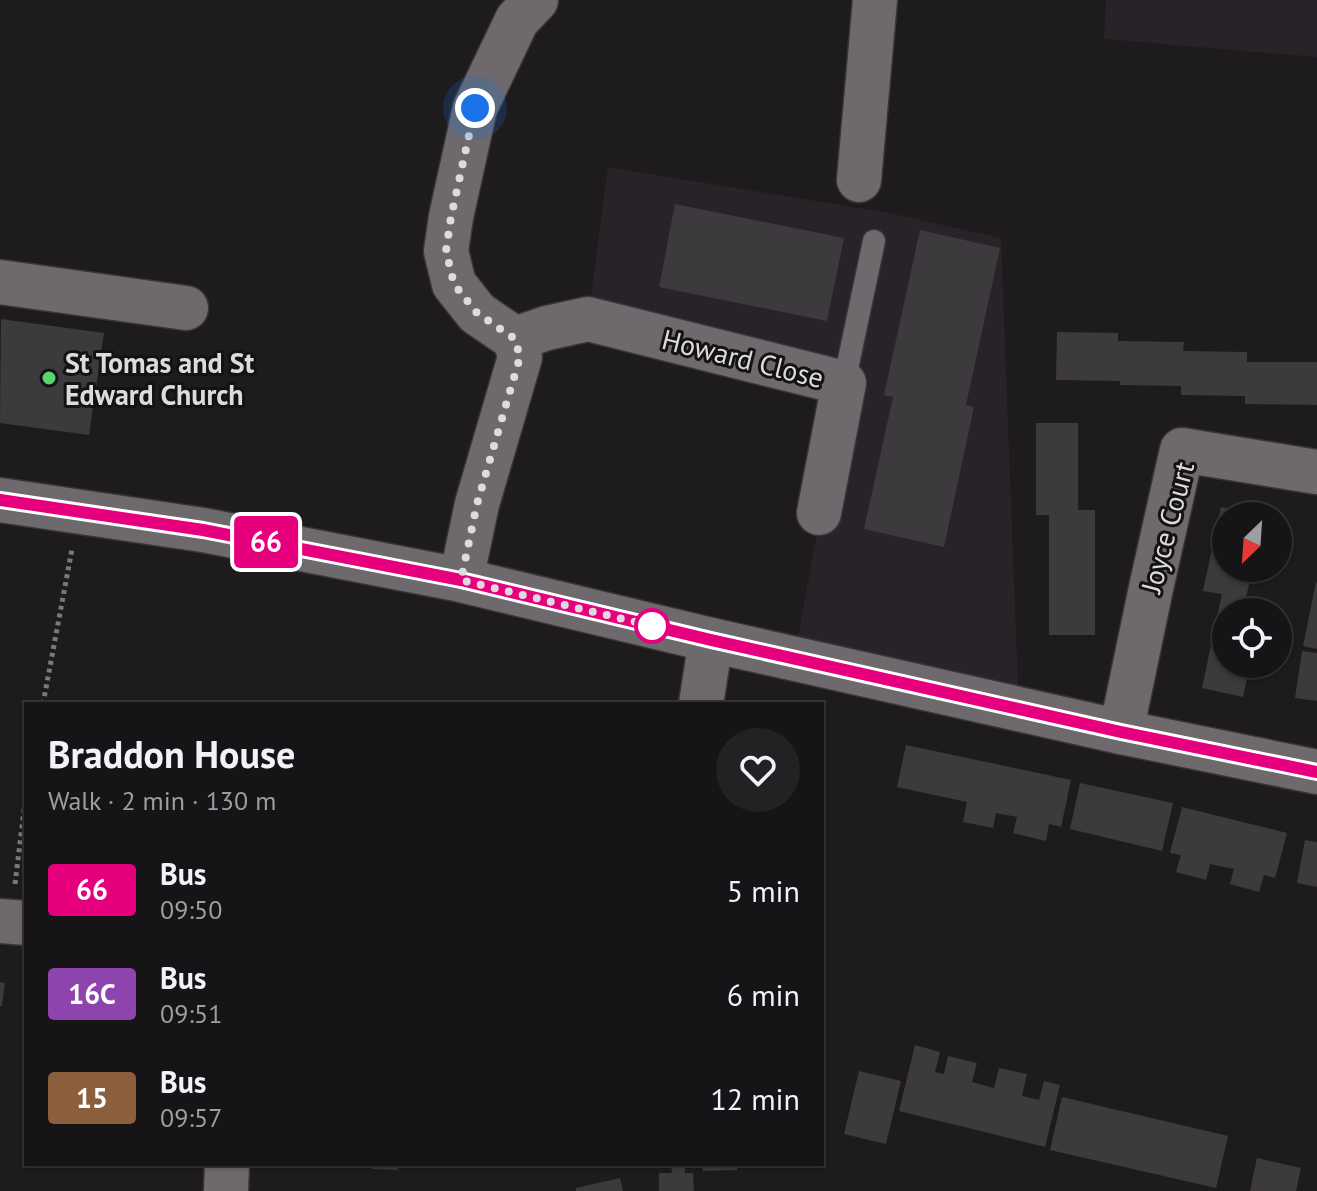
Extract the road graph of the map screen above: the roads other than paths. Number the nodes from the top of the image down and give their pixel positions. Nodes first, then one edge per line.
1 (536, 0) edge
2 (875, 0) edge
3 (859, 180) dead end
4 (874, 241) dead end
5 (0, 282) edge
6 (186, 308) dead end
7 (515, 339) junction
8 (844, 383) junction
9 (1317, 472) edge
10 (0, 500) edge
11 (819, 513) dead end
12 (461, 580) junction
13 (711, 640) junction
14 (701, 702) edge
15 (1121, 732) junction
16 (1317, 772) edge
17 (227, 1166) edge
18 (226, 1191) edge

1 - 7 street
2 - 3 street
4 - 8 lane
5 - 6 street
7 - 8 street, Howard Close
7 - 12 street
8 - 11 street, Howard Close
9 - 15 street, Joyce Court
10 - 12 street
12 - 13 street
13 - 14 street
13 - 15 street
15 - 16 street
17 - 18 street

